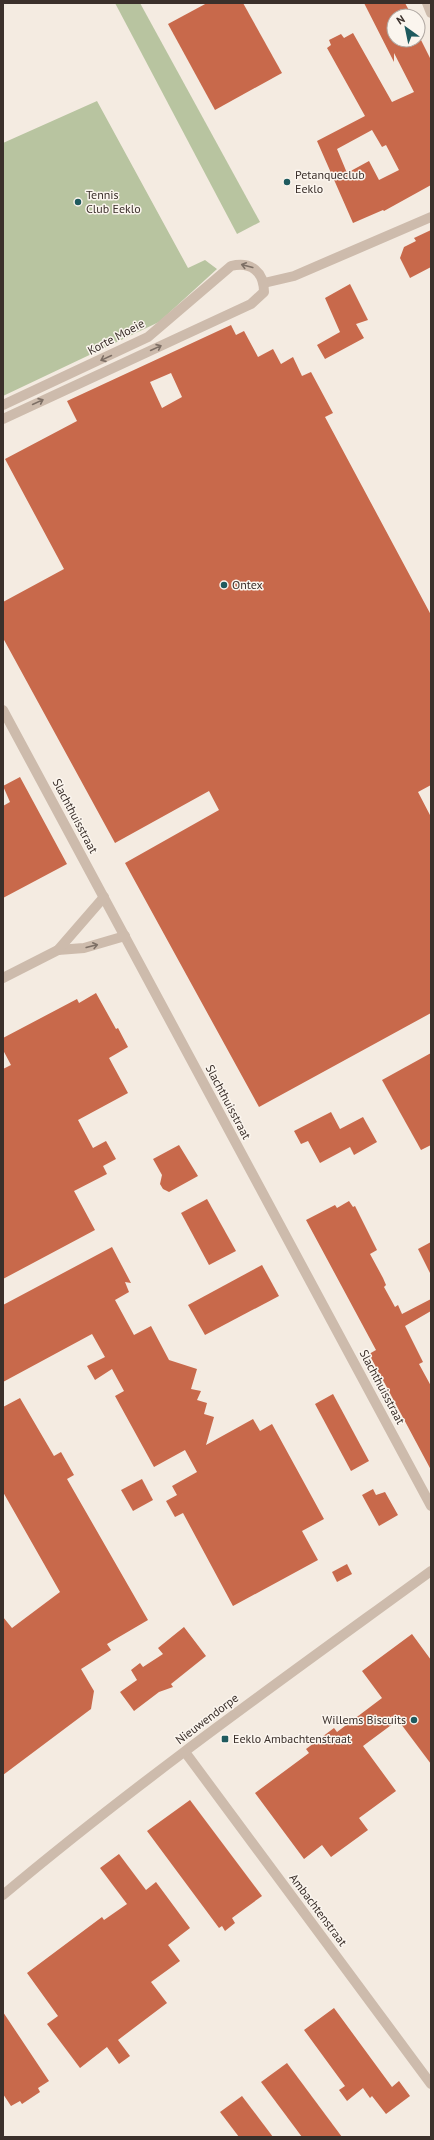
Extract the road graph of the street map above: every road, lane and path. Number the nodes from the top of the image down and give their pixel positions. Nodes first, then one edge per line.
1 (427, 3) edge
2 (431, 13) edge
3 (431, 217) edge
4 (264, 283) junction
5 (3, 405) edge
6 (3, 419) edge
7 (3, 710) edge
8 (104, 897) junction
9 (125, 936) junction
10 (58, 950) junction
11 (3, 978) edge
12 (431, 1506) edge
13 (431, 1571) edge
14 (185, 1752) junction
15 (3, 1895) edge
16 (431, 2084) edge

1 - 2 street
3 - 4 street
4 -> 5 street, Korte Moeie
6 -> 4 street, Korte Moeie
7 - 8 street, Slachthuisstraat
8 - 9 street, Slachthuisstraat
8 - 10 street
10 -> 9 street
9 - 12 street, Slachthuisstraat
10 - 11 street
13 - 14 street, Nieuwendorpe
14 - 15 street, Nieuwendorpe
14 - 16 street, Ambachtenstraat

